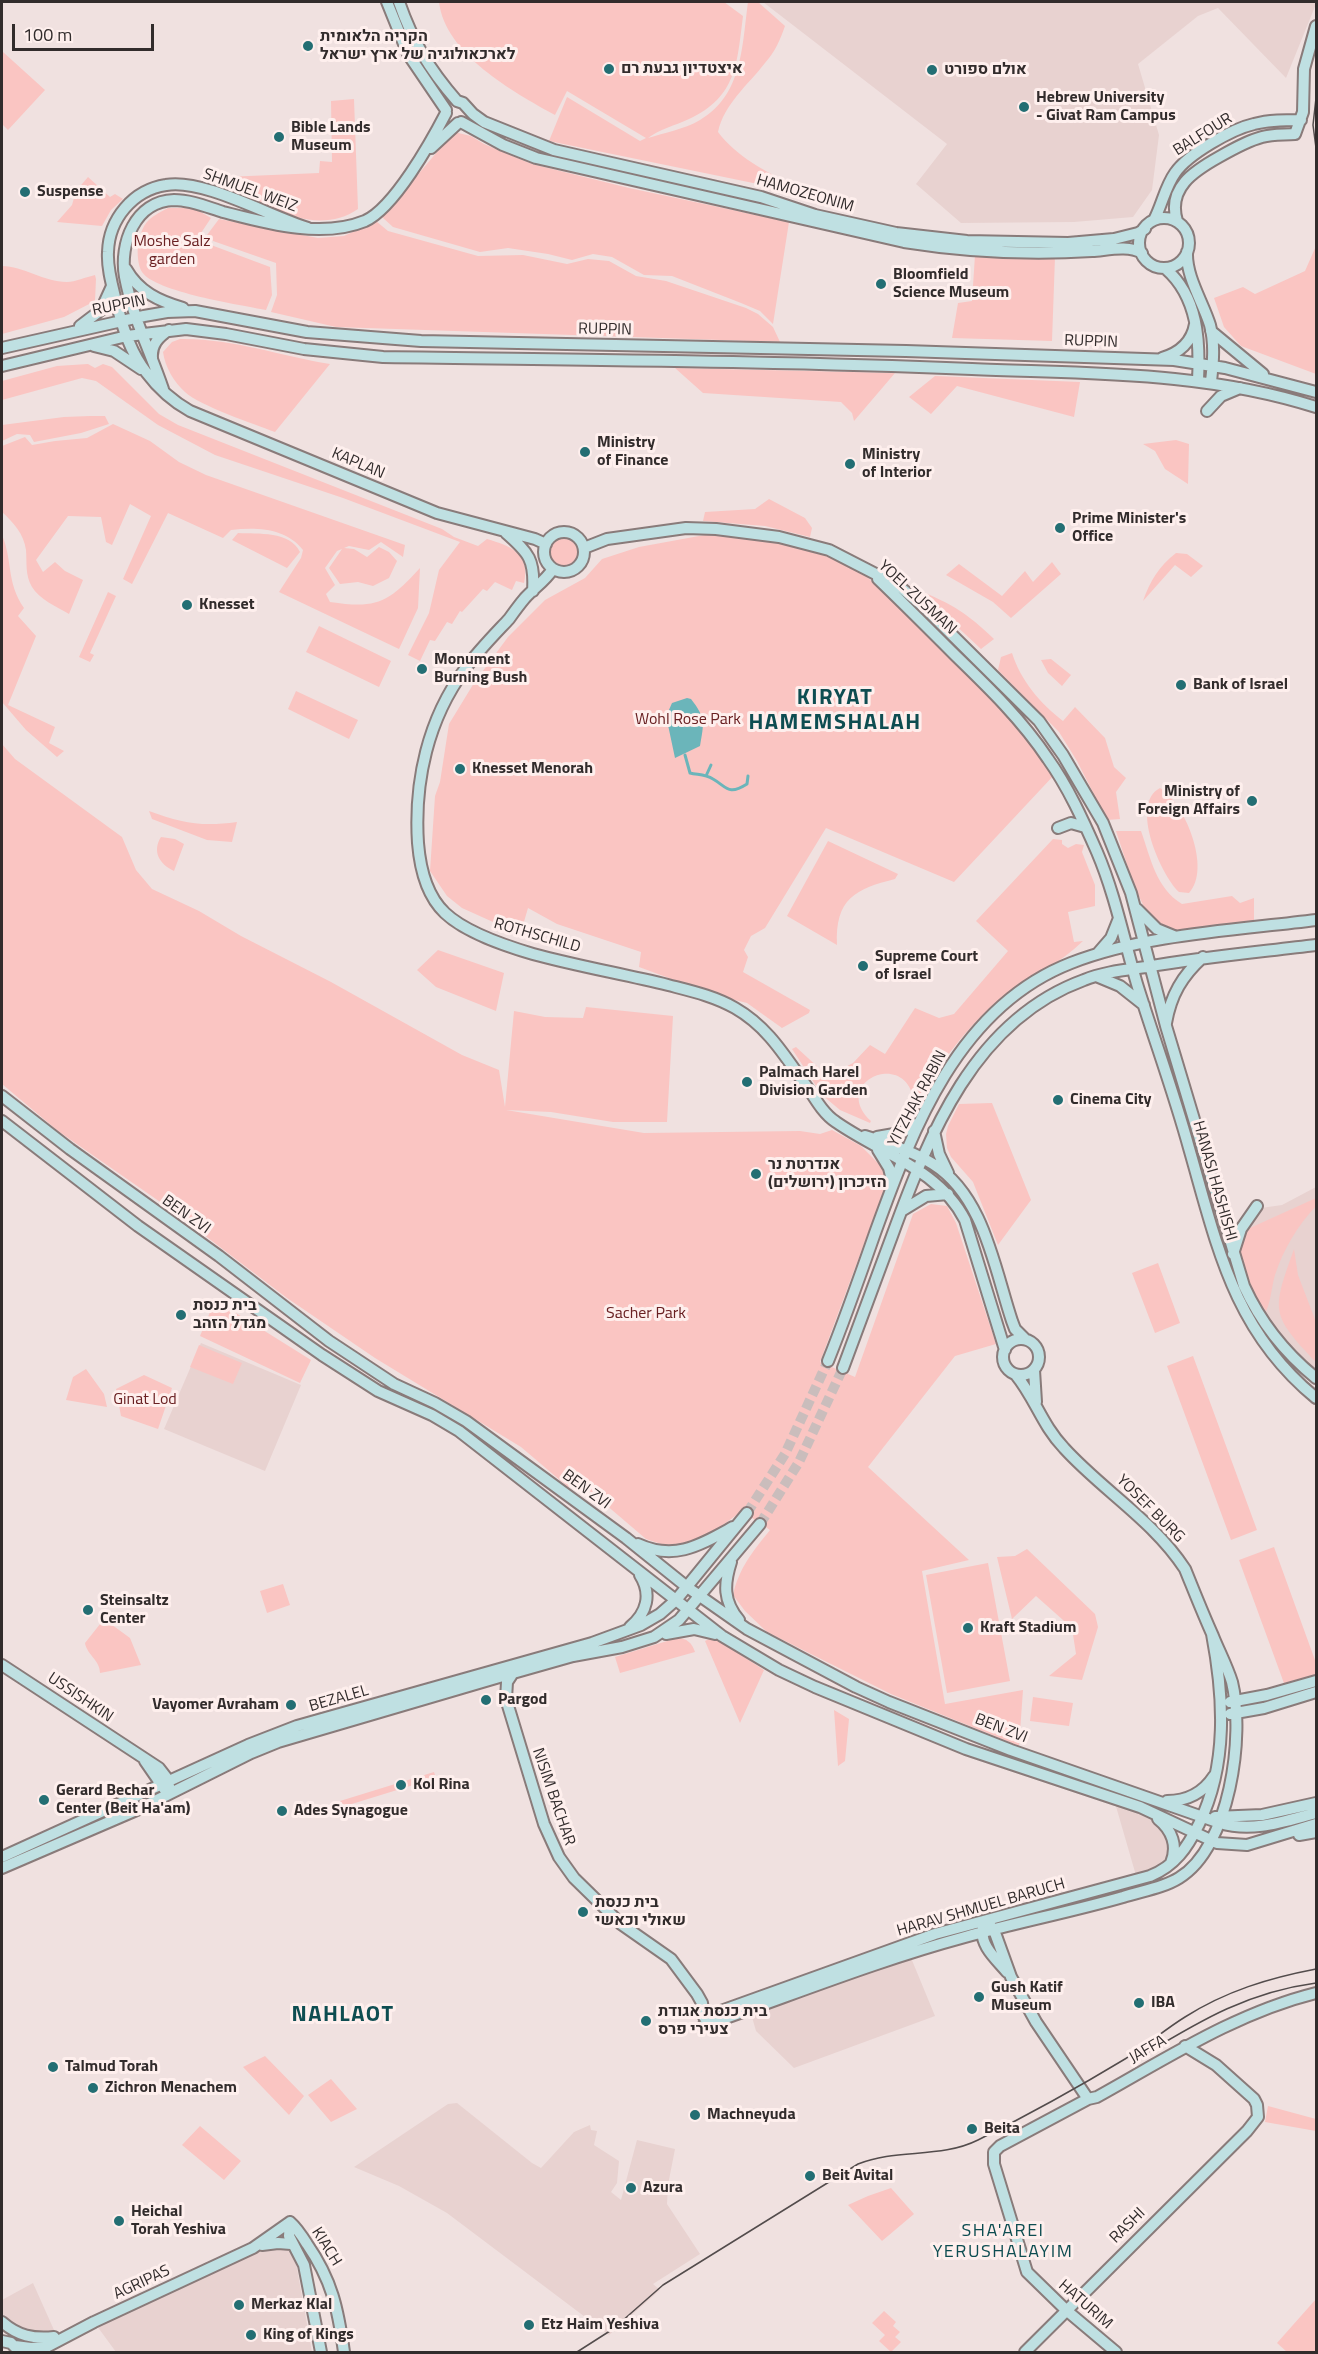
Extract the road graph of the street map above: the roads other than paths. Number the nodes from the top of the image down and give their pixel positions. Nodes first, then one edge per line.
1 (387, 2) edge
2 (399, 2) edge
3 (1317, 26) edge
4 (457, 101) junction
5 (467, 109) junction
6 (446, 112) junction
7 (1301, 120) junction
8 (460, 122) junction
9 (413, 168) junction
10 (1154, 220) junction
11 (1178, 221) junction
12 (308, 228) junction
13 (1145, 229) junction
14 (1186, 252) junction
15 (1142, 253) junction
16 (123, 265) junction
17 (1166, 268) junction
18 (112, 286) junction
19 (195, 311) junction
20 (135, 317) junction
21 (121, 320) junction
22 (1196, 321) junction
23 (72, 330) junction
24 (169, 330) junction
25 (1211, 331) junction
26 (140, 334) junction
27 (127, 336) junction
28 (88, 345) junction
29 (2, 348) edge
30 (1155, 359) junction
31 (152, 362) junction
32 (1199, 363) junction
33 (1213, 365) junction
34 (2, 366) edge
35 (145, 371) junction
36 (1271, 379) junction
37 (1198, 380) junction
38 (1211, 382) junction
39 (1243, 387) junction
40 (1317, 392) edge
41 (165, 394) junction
42 (1317, 407) edge
43 (1207, 411) dead end
44 (503, 531) junction
45 (546, 544) junction
46 (584, 548) junction
47 (858, 564) junction
48 (553, 569) junction
49 (529, 594) junction
50 (1085, 827) junction
51 (1058, 828) dead end
52 (1135, 907) junction
53 (1119, 917) junction
54 (1317, 920) edge
55 (1178, 937) junction
56 (1144, 944) junction
57 (1317, 945) edge
58 (1127, 948) junction
59 (1095, 955) junction
60 (1203, 957) junction
61 (1150, 966) junction
62 (1133, 969) junction
63 (1096, 976) junction
64 (1144, 1006) junction
65 (1166, 1026) junction
66 (2, 1096) edge
67 (2, 1121) edge
68 (919, 1123) junction
69 (934, 1131) junction
70 (873, 1142) junction
71 (907, 1150) junction
72 (922, 1157) junction
73 (902, 1161) junction
74 (917, 1170) junction
75 (951, 1178) junction
76 (893, 1185) junction
77 (948, 1194) junction
78 (1257, 1206) dead end
79 (901, 1212) junction
80 (1233, 1255) junction
81 (1025, 1339) junction
82 (1005, 1350) junction
83 (828, 1361) tunnel mouth
84 (843, 1368) tunnel mouth
85 (1034, 1370) junction
86 (1016, 1375) junction
87 (1317, 1378) edge
88 (1317, 1398) edge
89 (1043, 1422) junction
90 (747, 1513) tunnel mouth
91 (738, 1524) junction
92 (760, 1524) tunnel mouth
93 (626, 1538) junction
94 (733, 1556) junction
95 (637, 1569) junction
96 (687, 1587) junction
97 (700, 1596) junction
98 (676, 1600) junction
99 (689, 1610) junction
100 (747, 1629) junction
101 (625, 1632) junction
102 (1212, 1634) junction
103 (654, 1636) junction
104 (722, 1636) junction
105 (2, 1665) edge
106 (513, 1673) junction
107 (1317, 1681) edge
108 (1317, 1692) edge
109 (1235, 1701) junction
110 (1221, 1702) junction
111 (1236, 1713) junction
112 (1221, 1714) junction
113 (1217, 1770) junction
114 (166, 1787) junction
115 (1160, 1801) junction
116 (1317, 1803) edge
117 (1140, 1807) junction
118 (1317, 1813) edge
119 (1203, 1815) junction
120 (1221, 1820) junction
121 (1317, 1824) edge
122 (1317, 1832) edge
123 (1195, 1833) junction
124 (1263, 1841) junction
125 (1212, 1842) junction
126 (2, 1857) edge
127 (1170, 1867) junction
128 (2, 1868) edge
129 (984, 1920) junction
130 (994, 1930) junction
131 (981, 1933) junction
132 (1011, 1977) junction
133 (1317, 1993) edge
134 (743, 2008) junction
135 (1185, 2046) junction
136 (1088, 2099) junction
137 (1000, 2146) joint
138 (290, 2222) junction
139 (291, 2244) junction
140 (253, 2248) junction
141 (1066, 2310) junction
142 (2, 2322) edge
143 (54, 2337) dead end
144 (9, 2343) edge
145 (41, 2350) edge
146 (321, 2352) edge
147 (344, 2352) edge
148 (1025, 2352) edge
149 (1116, 2352) edge

1 - 6 street
2 - 4 street
3 - 7 street
4 - 5 street
4 - 6 street
5 - 8 street
5 - 13 street, HAMOZEONIM
6 - 8 street
6 - 9 street, SHMUEL WEIZ
7 - 10 street, BALFOUR
7 - 11 street, BALFOUR
8 - 9 street, SHMUEL WEIZ
8 - 15 street, HAMOZEONIM
9 - 12 street, SHMUEL WEIZ
10 - 11 street
10 - 13 street
11 - 14 street
12 - 16 street, SHMUEL WEIZ
12 - 18 street, SHMUEL WEIZ
13 - 15 street
14 - 17 street
14 - 25 street
15 - 17 street
16 - 19 street
16 - 20 street, SHMUEL WEIZ
17 - 22 street
18 - 21 street, SHMUEL WEIZ
18 - 23 street
19 - 20 street, RUPPIN
19 - 30 street, RUPPIN
20 - 21 street, RUPPIN
20 - 26 street, SHMUEL WEIZ
21 - 23 street, RUPPIN
21 - 27 street, KAPLAN
22 - 30 street
22 - 32 street
23 - 29 street, RUPPIN
24 - 26 street, RUPPIN
24 - 31 street
24 - 37 street, RUPPIN
25 - 33 street
25 - 36 street
26 - 27 street, RUPPIN
26 - 31 street
27 - 28 street, RUPPIN
27 - 35 street, KAPLAN
28 - 34 street, RUPPIN
28 - 35 street
30 - 32 street, RUPPIN
31 - 41 street
32 - 33 street, RUPPIN
32 - 37 street
33 - 36 street, RUPPIN
33 - 38 street
35 - 41 street, KAPLAN
36 - 40 street, RUPPIN
37 - 38 street, RUPPIN
38 - 39 street, RUPPIN
39 - 42 street, RUPPIN
39 - 43 street
41 - 44 street, KAPLAN
44 - 45 street, KAPLAN
44 - 49 street
45 - 46 street
45 - 48 street
46 - 47 street
46 - 48 street
47 - 50 street, YOEL ZUSMAN
47 - 52 street, YOEL ZUSMAN
48 - 49 street, ROTHSCHILD
49 - 70 street, ROTHSCHILD
50 - 51 street
50 - 53 street, YOEL ZUSMAN
52 - 55 street
52 - 56 street, YOEL ZUSMAN
53 - 58 street, YOEL ZUSMAN
53 - 59 street
54 - 55 street, YITZHAK RABIN
55 - 56 street, YITZHAK RABIN
56 - 58 street, YITZHAK RABIN
56 - 61 street, HANASI HASHISHI
57 - 60 street, YITZHAK RABIN
58 - 59 street, YITZHAK RABIN
58 - 62 street, HANASI HASHISHI
59 - 68 street, YITZHAK RABIN
60 - 61 street, YITZHAK RABIN
60 - 65 street
61 - 62 street, YITZHAK RABIN
61 - 65 street, HANASI HASHISHI
62 - 63 street, YITZHAK RABIN
62 - 64 street, HANASI HASHISHI
63 - 64 street
63 - 69 street, YITZHAK RABIN
64 - 88 street, HANASI HASHISHI
65 - 80 street, HANASI HASHISHI
66 - 93 street, BEN ZVI
67 - 95 street, BEN ZVI
68 - 70 street
68 - 71 street, YITZHAK RABIN
69 - 72 street, YITZHAK RABIN
69 - 75 street
70 - 71 street, ROTHSCHILD
70 - 73 street, ROTHSCHILD
70 - 76 street
71 - 72 street
71 - 73 street, YITZHAK RABIN
72 - 74 street, YITZHAK RABIN
72 - 75 street
73 - 74 street
73 - 76 street, YITZHAK RABIN
74 - 77 street
74 - 79 street, YITZHAK RABIN
75 - 81 street
76 - 83 street, YITZHAK RABIN
77 - 79 street
77 - 82 street
78 - 80 street
79 - 84 street, YITZHAK RABIN
80 - 87 street, HANASI HASHISHI
81 - 82 street
81 - 85 street
82 - 86 street
85 - 86 street
85 - 89 street, YOSEF BURG
86 - 89 street, YOSEF BURG
89 - 102 street, YOSEF BURG
90 - 91 street
91 - 93 street
91 - 96 street
92 - 94 street
93 - 96 street, BEN ZVI
94 - 97 street
94 - 100 street
95 - 98 street, BEN ZVI
95 - 101 street
96 - 97 street, BEN ZVI
96 - 98 street, BEZALEL
97 - 99 street
97 - 100 street, BEN ZVI
98 - 99 street, BEN ZVI
98 - 101 street, BEZALEL
99 - 103 street, BEZALEL
99 - 104 street, BEN ZVI
100 - 115 street, BEN ZVI
101 - 114 street, BEZALEL
102 - 109 street, YOSEF BURG
102 - 110 street, YOSEF BURG
103 - 104 street
103 - 106 street, BEZALEL
104 - 117 street, BEN ZVI
105 - 114 street, USSISHKIN
106 - 114 street, BEZALEL
106 - 134 street, NISIM BACHAR
107 - 109 street
108 - 111 street
109 - 110 street
109 - 111 street, YOSEF BURG
110 - 112 street, YOSEF BURG
111 - 112 street
111 - 120 street, YOSEF BURG
112 - 113 street, YOSEF BURG
113 - 115 street
113 - 119 street, YOSEF BURG
114 - 126 street, BEZALEL
114 - 128 street, BEZALEL
115 - 119 street, BEN ZVI
116 - 120 street
117 - 123 street, BEN ZVI
117 - 127 street
118 - 120 street
119 - 120 street, BEN ZVI
119 - 123 street
120 - 125 street, YOSEF BURG
121 - 124 street
122 - 124 street
123 - 125 street, BEN ZVI
123 - 127 street
124 - 125 street
125 - 130 street, HARAV SHMUEL BARUCH
127 - 129 street, HARAV SHMUEL BARUCH
129 - 130 street
129 - 131 street
129 - 134 street, HARAV SHMUEL BARUCH
130 - 131 street, HARAV SHMUEL BARUCH
130 - 132 street
131 - 132 street
131 - 134 street, HARAV SHMUEL BARUCH
132 - 136 street
133 - 135 street, JAFFA
135 - 136 street, JAFFA
135 - 141 street, RASHI
136 - 137 street, JAFFA
137 - 141 street, HATURIM
138 - 139 street, KIACH
138 - 140 street, AGRIPAS
138 - 147 street, KIACH
139 - 140 street, AGRIPAS
139 - 146 street, KIACH
140 - 145 street, AGRIPAS
141 - 148 street, RASHI
141 - 149 street, HATURIM
142 - 143 street
144 - 145 street, AGRIPAS

